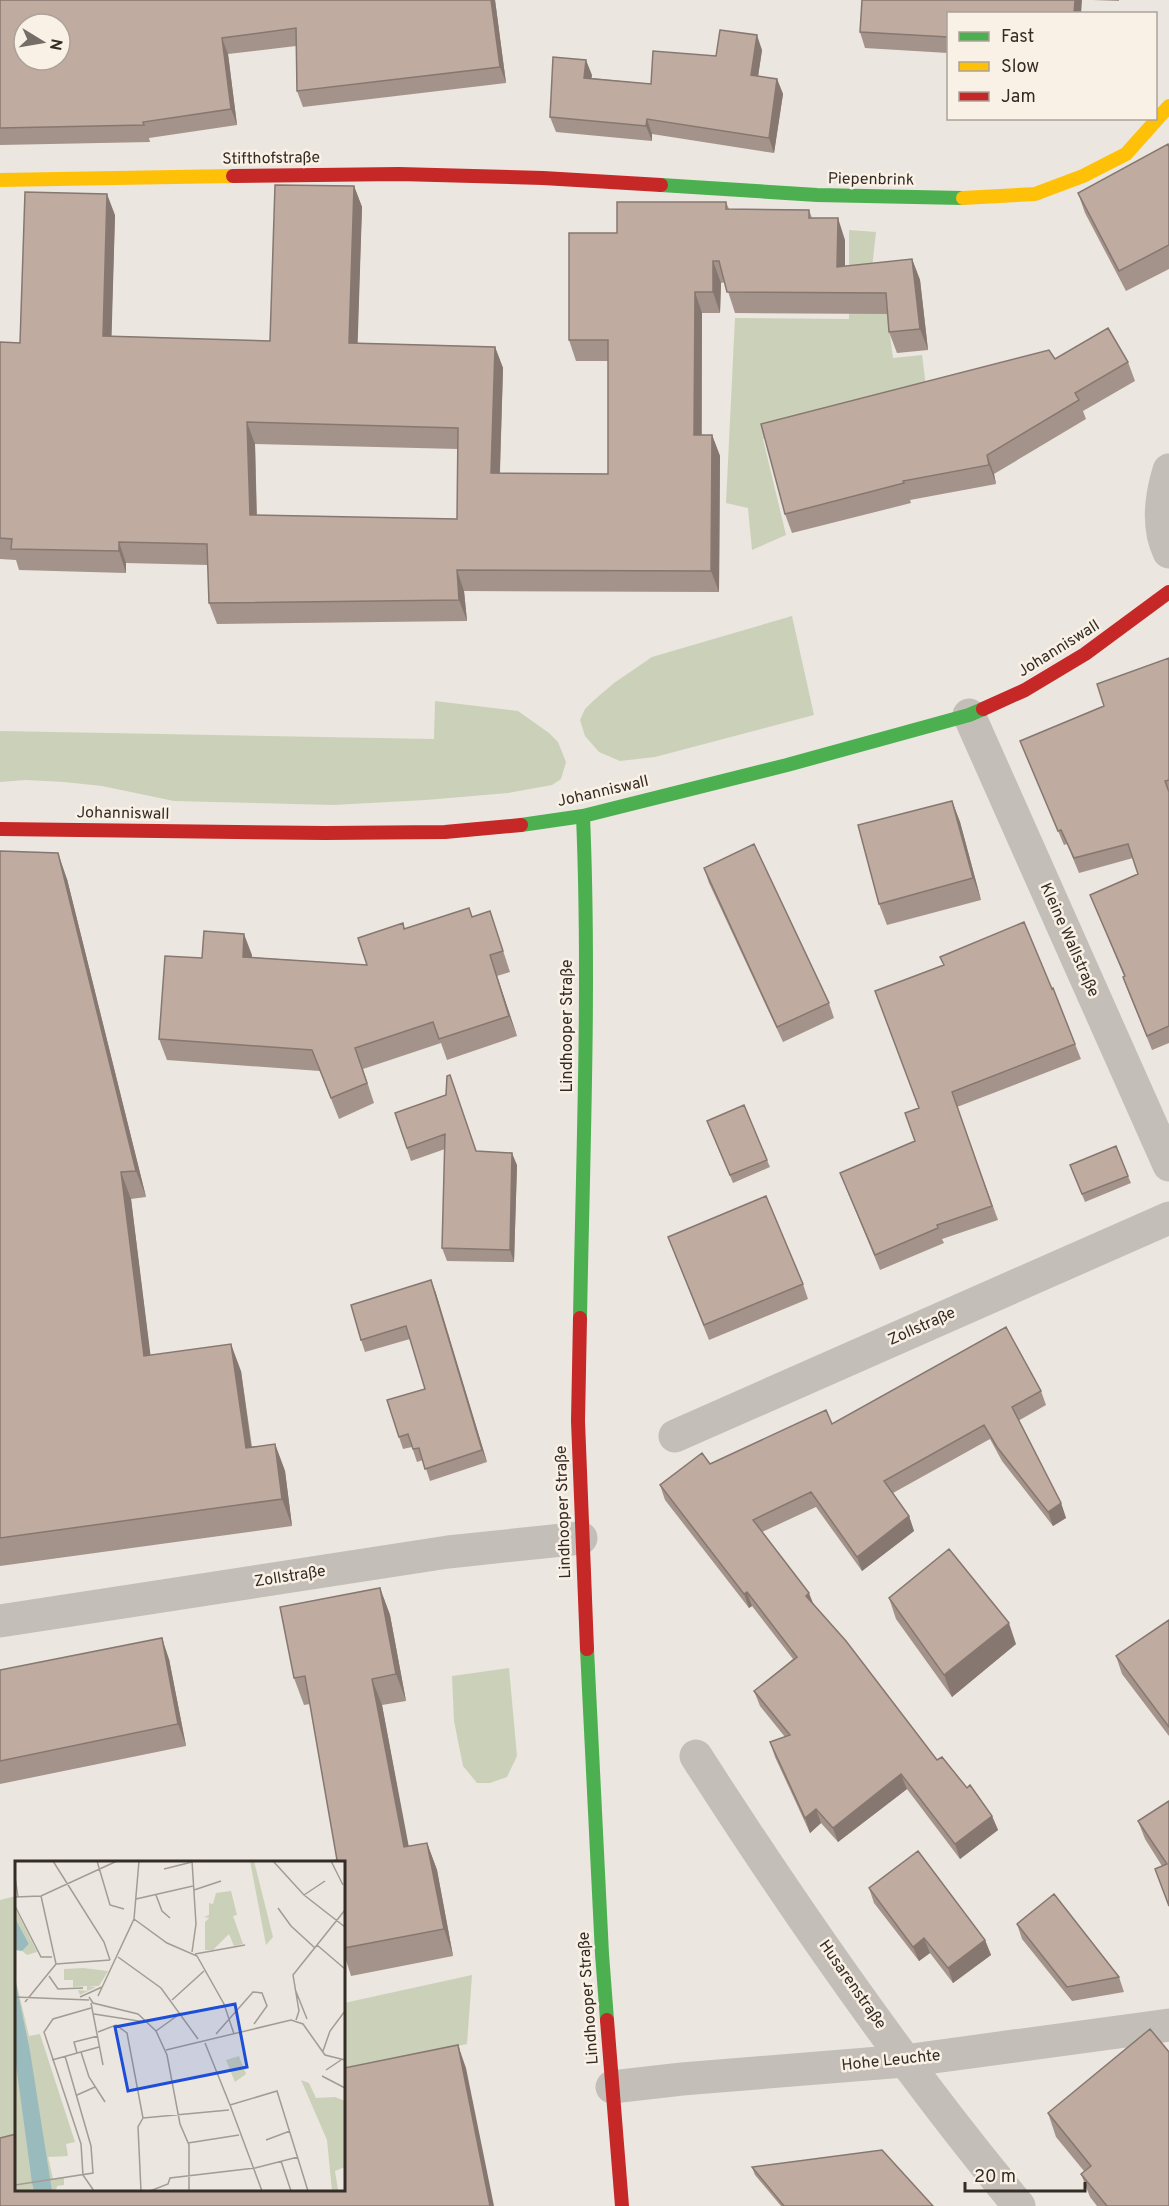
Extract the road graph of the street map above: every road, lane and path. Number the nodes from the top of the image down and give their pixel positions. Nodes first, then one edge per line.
1 (1169, 106) edge
2 (1157, 119) edge
3 (1156, 120) edge
4 (543, 178) joint
5 (0, 180) edge
6 (1169, 470) edge
7 (1169, 552) edge
8 (1169, 592) edge
9 (969, 715) junction
10 (583, 816) junction
11 (0, 829) edge
12 (1169, 1165) edge
13 (1169, 1218) edge
14 (675, 1436) dead end
15 (581, 1538) junction
16 (0, 1621) edge
17 (696, 1756) dead end
18 (1169, 2025) edge
19 (904, 2061) junction
20 (612, 2087) junction
21 (622, 2206) edge
22 (1019, 2206) edge

1 - 2 main road, Piepenbrink
3 - 4 main road, Piepenbrink
4 - 5 main road, Stifthofstraße
6 - 7 street
8 - 9 main road, Johanniswall
9 - 10 main road, Johanniswall
9 - 12 street, Kleine Wallstraße
10 - 11 main road, Johanniswall
10 - 15 main road, Lindhooper Straße
13 - 14 street, Zollstraße
15 - 16 street, Zollstraße
15 - 20 main road, Lindhooper Straße
17 - 19 street, Husarenstraße
18 - 19 street, Hohe Leuchte
19 - 20 street, Hohe Leuchte
19 - 22 street, Husarenstraße
20 - 21 main road, Lindhooper Straße

